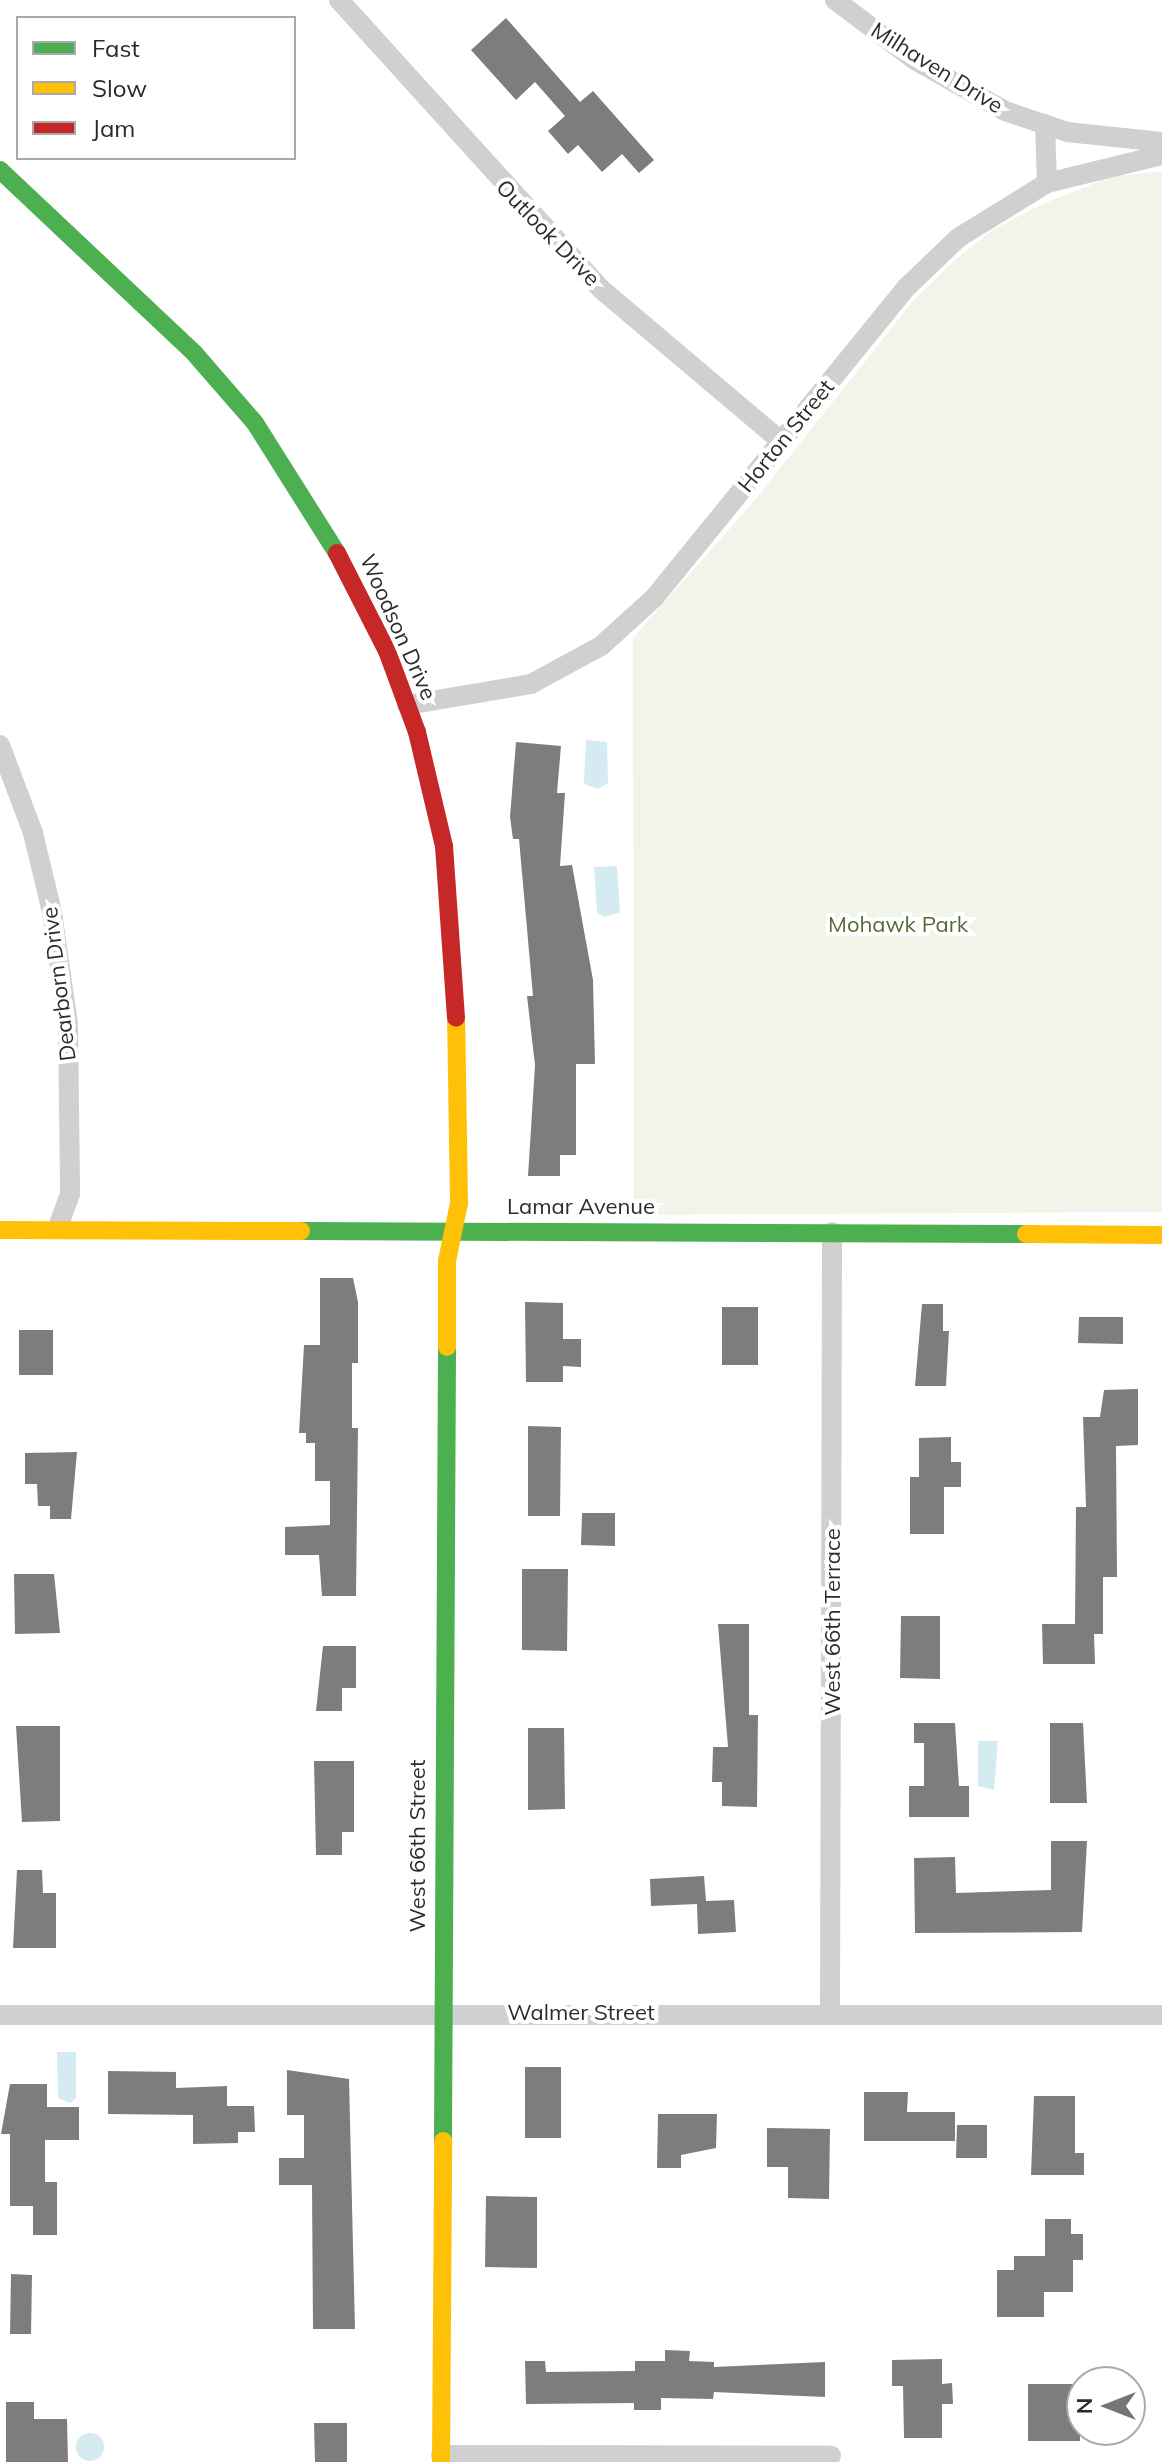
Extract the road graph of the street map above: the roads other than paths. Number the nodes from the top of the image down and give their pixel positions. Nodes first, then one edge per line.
1 (339, 0) edge
2 (835, 0) edge
3 (1045, 124) junction
4 (1162, 142) edge
5 (1162, 155) edge
6 (0, 170) edge
7 (1047, 183) junction
8 (781, 441) junction
9 (407, 705) junction
10 (0, 745) edge
11 (57, 1229) junction
12 (0, 1230) edge
13 (453, 1231) junction
14 (832, 1232) junction
15 (1162, 1235) edge
16 (830, 2013) junction
17 (0, 2015) edge
18 (442, 2015) junction
19 (1162, 2015) edge
20 (831, 2456) dead end
21 (441, 2458) edge

1 - 8 street, Outlook Drive
2 - 3 street, Milhaven Drive
3 - 4 street, Milhaven Drive
3 - 7 street
5 - 7 street, Horton Street
6 - 9 street, Woodson Drive
7 - 8 street, Horton Street
8 - 9 street, Horton Street
9 - 13 street, Woodson Drive
10 - 11 street, Dearborn Drive
11 - 12 street, Lamar Avenue
11 - 13 street, Lamar Avenue
13 - 14 street, Lamar Avenue
13 - 18 street, West 66th Street
14 - 15 street, Lamar Avenue
14 - 16 street, West 66th Terrace
16 - 18 street, Walmer Street
16 - 19 street, Walmer Street
17 - 18 street, Walmer Street
18 - 21 street, West 66th Street
20 - 21 street

